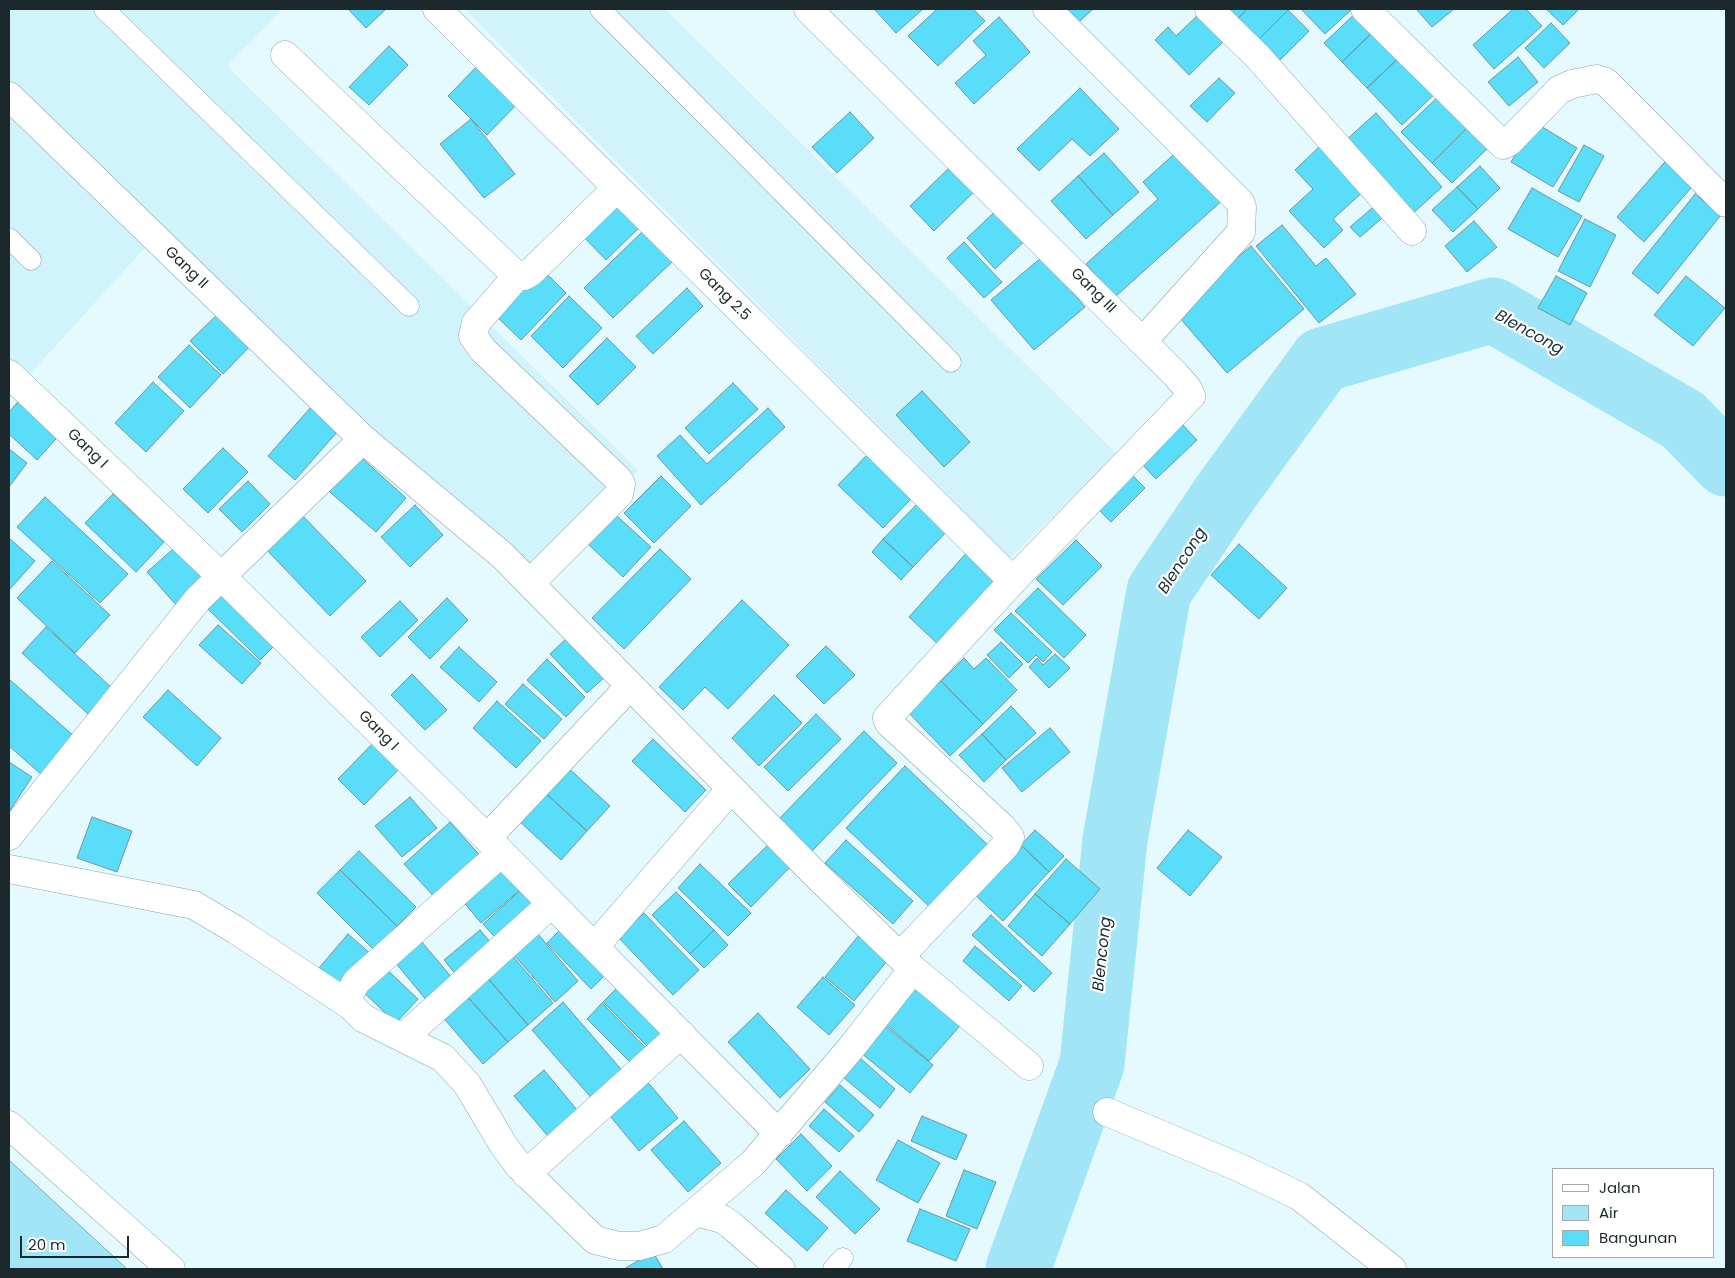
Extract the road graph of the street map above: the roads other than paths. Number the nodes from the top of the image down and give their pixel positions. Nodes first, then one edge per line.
1 (104, 9) edge
2 (437, 9) edge
3 (600, 9) edge
4 (808, 9) edge
5 (1047, 9) edge
6 (1209, 9) edge
7 (1365, 9) edge
8 (285, 55) dead end
9 (9, 96) edge
10 (616, 189) junction
11 (1726, 203) edge
12 (1412, 230) dead end
13 (9, 238) edge
14 (31, 260) dead end
15 (517, 276) junction
16 (409, 306) dead end
17 (1143, 341) junction
18 (951, 362) dead end
19 (9, 374) edge
20 (363, 439) junction
21 (220, 575) junction
22 (1013, 581) junction
23 (530, 583) junction
24 (630, 686) junction
25 (731, 789) junction
26 (9, 836) edge
27 (494, 846) junction
28 (9, 869) edge
29 (551, 904) junction
30 (595, 946) junction
31 (906, 963) junction
32 (351, 1006) junction
33 (682, 1034) junction
34 (403, 1038) junction
35 (1029, 1066) dead end
36 (1107, 1112) dead end
37 (9, 1125) edge
38 (779, 1134) junction
39 (526, 1174) junction
40 (696, 1212) junction
41 (171, 1269) edge
42 (781, 1269) edge
43 (1392, 1269) edge

1 - 16 lane
2 - 10 street, Gang 2.5
3 - 18 lane
4 - 17 street, Gang III
5 - 17 street
6 - 12 street
7 - 11 street
8 - 15 street
9 - 20 street, Gang II
10 - 15 street
10 - 22 street, Gang 2.5
13 - 14 lane
15 - 23 street
17 - 22 street, Gang III
19 - 21 street, Gang I
20 - 21 street
20 - 23 street, Gang II
21 - 26 street
21 - 27 street, Gang I
22 - 31 street
23 - 24 street, Gang II
24 - 25 street, Gang II
24 - 27 street
25 - 30 street
25 - 31 street, Gang II
27 - 29 street, Gang I
27 - 32 street
28 - 32 street
29 - 30 street, Gang I
29 - 34 street
30 - 33 street, Gang I
31 - 35 street, Gang II
31 - 38 street
32 - 34 street
33 - 38 street, Gang I
33 - 39 street
34 - 39 street
36 - 43 street
37 - 41 street
38 - 40 street
39 - 40 street
40 - 42 street

